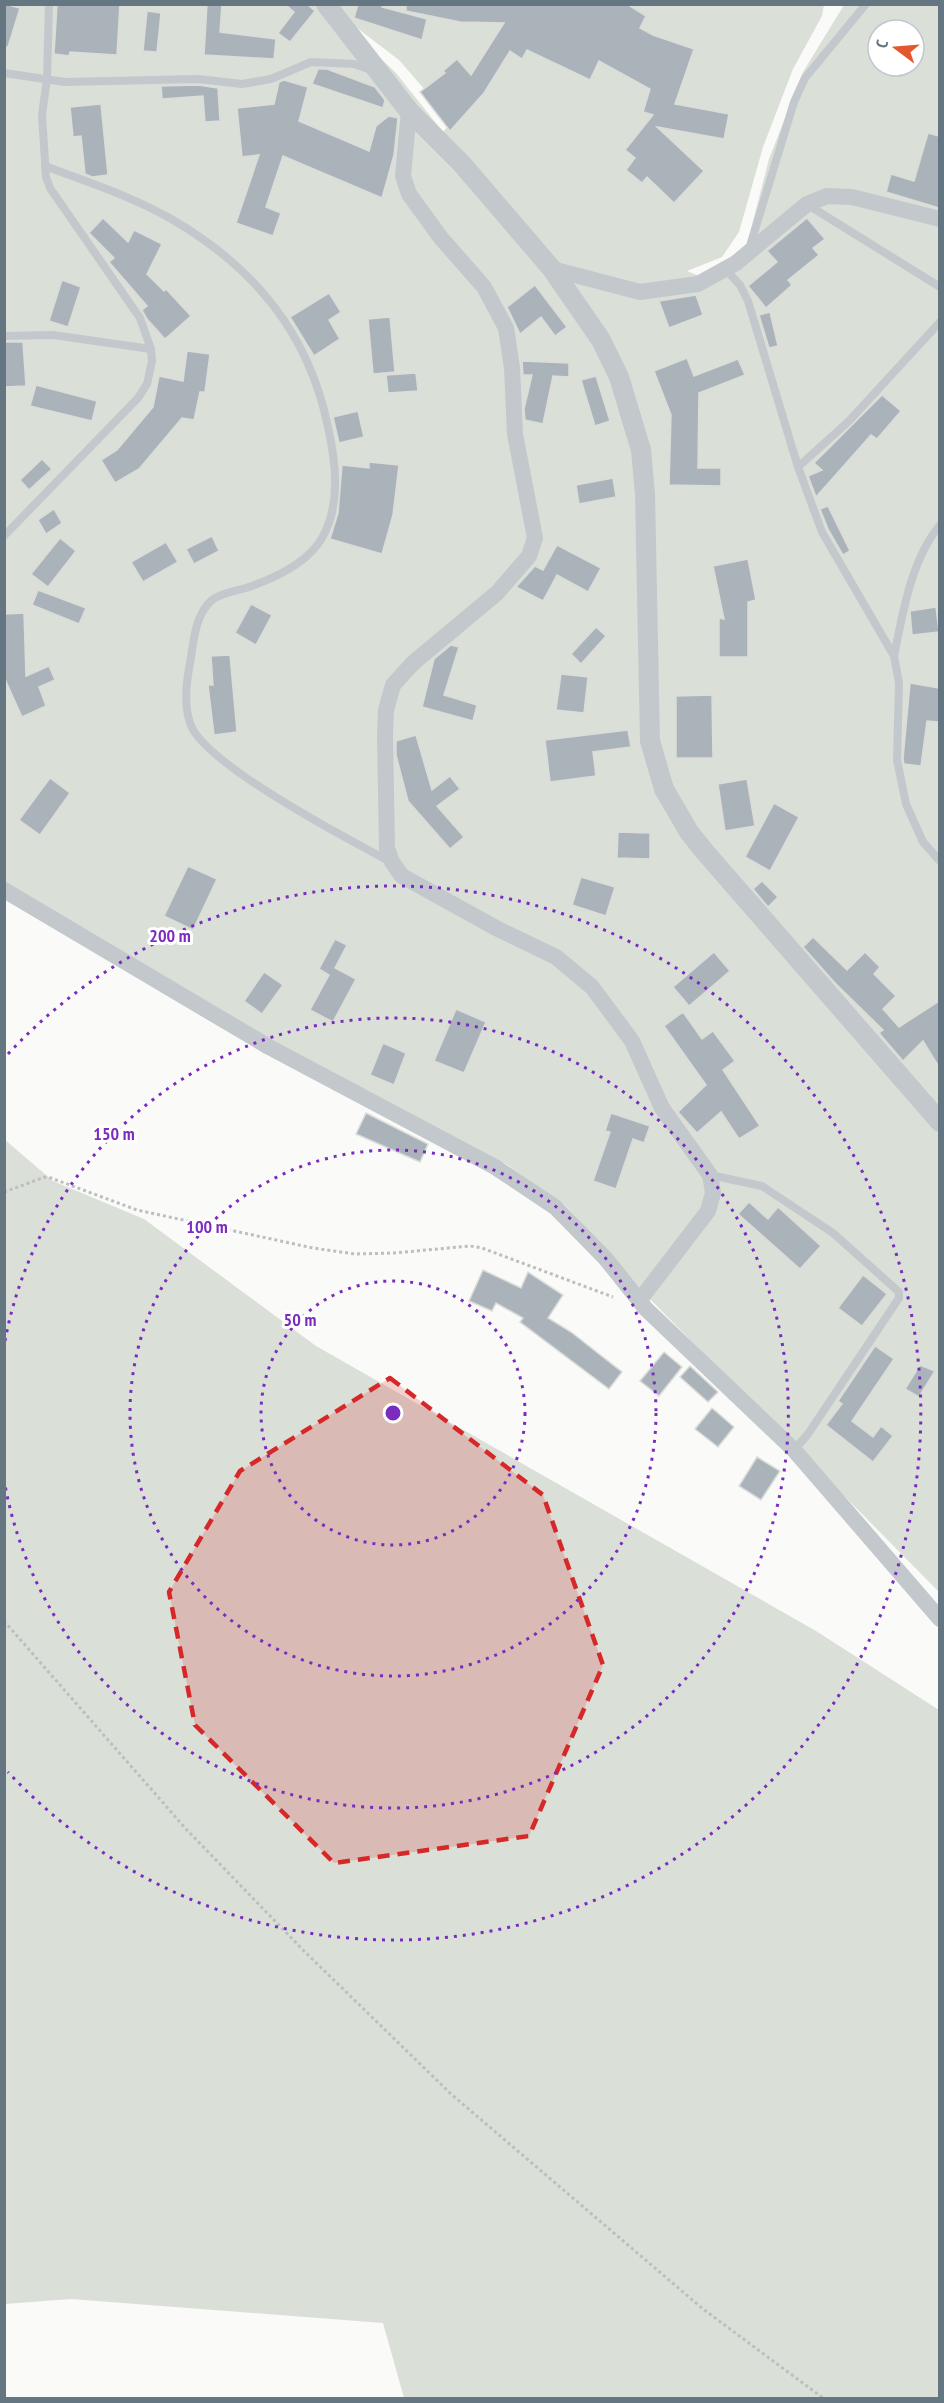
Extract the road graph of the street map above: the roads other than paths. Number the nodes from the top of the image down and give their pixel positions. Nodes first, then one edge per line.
1 (49, 4) edge
2 (326, 4) edge
3 (866, 4) edge
4 (4, 73) edge
5 (380, 74) junction
6 (47, 79) junction
7 (409, 111) junction
8 (45, 166) junction
9 (807, 204) junction
10 (939, 219) edge
11 (748, 252) junction
12 (552, 269) junction
13 (726, 270) junction
14 (939, 287) edge
15 (939, 322) edge
16 (4, 336) edge
17 (151, 349) junction
18 (798, 467) junction
19 (939, 525) edge
20 (4, 536) edge
21 (894, 656) junction
22 (939, 861) edge
23 (392, 862) junction
24 (4, 890) edge
25 (939, 1122) edge
26 (710, 1175) junction
27 (642, 1305) junction
28 (794, 1450) junction
29 (939, 1619) edge

1 - 6 lane
2 - 5 street
3 - 11 lane
4 - 6 lane
5 - 6 lane
5 - 7 street
6 - 8 lane
7 - 12 street
7 - 23 street
8 - 17 lane
8 - 23 lane
9 - 10 street
9 - 11 street
9 - 14 lane
11 - 13 street
12 - 13 street
12 - 25 street
13 - 18 lane
15 - 18 lane
16 - 17 lane
17 - 20 lane
18 - 21 lane
19 - 21 lane
21 - 22 lane
23 - 26 street
24 - 27 street
26 - 27 street
26 - 28 lane
27 - 28 street
28 - 29 street

